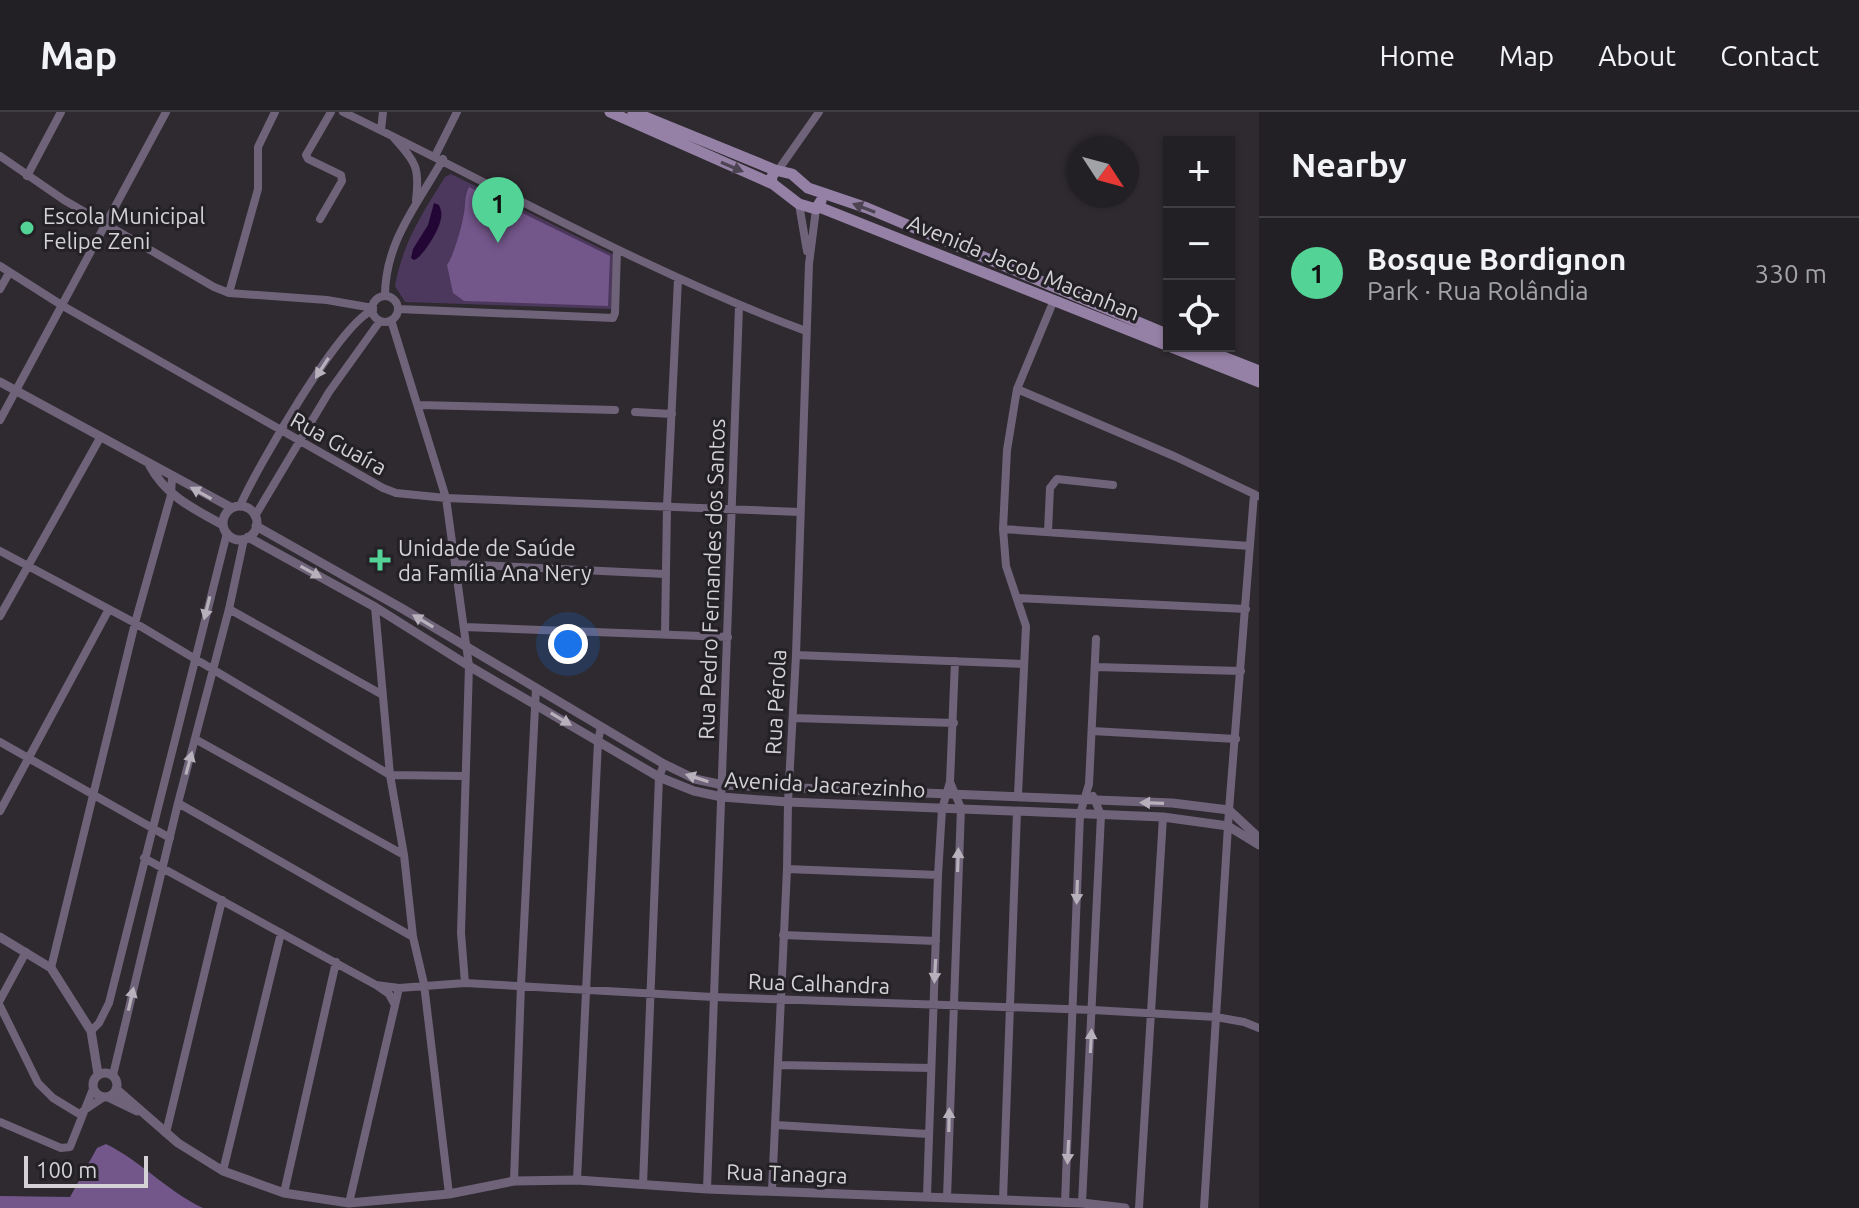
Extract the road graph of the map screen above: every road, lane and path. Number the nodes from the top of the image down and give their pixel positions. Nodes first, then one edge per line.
1 (61, 112) edge
2 (166, 112) edge
3 (275, 112) edge
4 (331, 112) edge
5 (343, 112) edge
6 (383, 112) edge
7 (457, 112) edge
8 (610, 112) edge
9 (633, 112) edge
10 (819, 112) edge
11 (381, 130) junction
12 (391, 135) junction
13 (796, 147) junction
14 (0, 156) edge
15 (439, 158) junction
16 (777, 170) junction
17 (792, 174) junction
18 (27, 176) junction
19 (773, 184) junction
20 (817, 191) junction
21 (799, 204) junction
22 (416, 205) junction
23 (817, 208) junction
24 (320, 219) dead end
25 (106, 223) junction
26 (617, 250) junction
27 (809, 264) junction
28 (0, 266) edge
29 (9, 273) junction
30 (678, 279) junction
31 (0, 289) edge
32 (229, 293) junction
33 (385, 296) junction
34 (1054, 300) junction
35 (63, 306) junction
36 (739, 306) junction
37 (373, 309) junction
38 (398, 309) junction
39 (391, 320) junction
40 (380, 321) junction
41 (806, 331) junction
42 (1163, 332) edge
43 (1211, 352) edge
44 (1259, 371) edge
45 (0, 382) edge
46 (1259, 382) edge
47 (1017, 389) junction
48 (16, 390) junction
49 (419, 405) junction
50 (615, 410) dead end
51 (635, 412) dead end
52 (672, 414) junction
53 (0, 420) edge
54 (281, 431) junction
55 (100, 438) junction
56 (298, 441) junction
57 (150, 466) junction
58 (172, 477) junction
59 (1113, 485) dead end
60 (171, 495) junction
61 (1257, 495) edge
62 (446, 498) junction
63 (667, 506) junction
64 (236, 507) junction
65 (732, 509) junction
66 (800, 512) junction
67 (256, 521) junction
68 (225, 529) junction
69 (1003, 529) junction
70 (1048, 532) junction
71 (246, 538) junction
72 (1250, 546) junction
73 (0, 551) edge
74 (455, 564) junction
75 (28, 567) junction
76 (665, 574) junction
77 (1017, 598) junction
78 (375, 607) junction
79 (109, 609) junction
80 (229, 609) junction
81 (1246, 609) junction
82 (0, 616) edge
83 (135, 623) junction
84 (464, 627) junction
85 (665, 634) junction
86 (728, 637) junction
87 (1096, 639) dead end
88 (466, 647) junction
89 (796, 655) junction
90 (194, 659) junction
91 (955, 661) junction
92 (1024, 664) junction
93 (469, 666) junction
94 (1095, 667) junction
95 (212, 669) junction
96 (1241, 671) junction
97 (536, 688) junction
98 (381, 694) junction
99 (534, 703) junction
100 (793, 718) junction
101 (954, 723) junction
102 (601, 727) junction
103 (1092, 731) junction
104 (195, 739) junction
105 (1236, 739) junction
106 (598, 741) junction
107 (0, 742) edge
108 (30, 759) junction
109 (664, 764) junction
110 (390, 775) junction
111 (464, 776) junction
112 (659, 777) junction
113 (723, 785) junction
114 (789, 786) junction
115 (951, 793) junction
116 (93, 795) junction
117 (1018, 795) junction
118 (722, 797) junction
119 (1090, 800) junction
120 (788, 802) junction
121 (178, 803) junction
122 (961, 808) junction
123 (942, 809) junction
124 (1229, 810) junction
125 (0, 811) edge
126 (1017, 811) junction
127 (1080, 814) junction
128 (1101, 815) junction
129 (1163, 817) junction
130 (1228, 826) junction
131 (151, 827) junction
132 (170, 838) junction
133 (1259, 838) edge
134 (1259, 845) edge
135 (404, 855) junction
136 (144, 858) junction
137 (162, 867) junction
138 (787, 869) junction
139 (938, 875) junction
140 (222, 900) junction
141 (281, 933) junction
142 (783, 935) junction
143 (0, 937) edge
144 (413, 937) junction
145 (936, 941) junction
146 (26, 952) junction
147 (336, 962) junction
148 (51, 968) junction
149 (465, 983) junction
150 (424, 984) junction
151 (376, 985) junction
152 (521, 985) junction
153 (399, 988) junction
154 (586, 990) junction
155 (649, 993) junction
156 (713, 997) junction
157 (780, 1000) junction
158 (0, 1003) edge
159 (395, 1005) junction
160 (933, 1005) junction
161 (953, 1005) junction
162 (1011, 1009) junction
163 (1073, 1010) junction
164 (1093, 1010) junction
165 (1152, 1014) junction
166 (1216, 1017) junction
167 (1259, 1028) edge
168 (91, 1031) junction
169 (95, 1047) junction
170 (779, 1065) junction
171 (931, 1068) junction
172 (98, 1074) junction
173 (112, 1074) junction
174 (93, 1089) junction
175 (116, 1089) junction
176 (106, 1097) junction
177 (141, 1112) junction
178 (82, 1114) junction
179 (0, 1122) edge
180 (776, 1125) junction
181 (166, 1133) junction
182 (928, 1134) junction
183 (223, 1171) junction
184 (577, 1180) junction
185 (514, 1181) junction
186 (643, 1185) junction
187 (707, 1189) junction
188 (772, 1190) junction
189 (284, 1193) junction
190 (449, 1194) junction
191 (927, 1196) junction
192 (947, 1198) junction
193 (1003, 1200) junction
194 (349, 1203) junction
195 (1065, 1203) junction
196 (1082, 1203) junction
197 (1125, 1208) edge
198 (1139, 1208) edge
199 (1204, 1208) edge

1 - 18 street
2 - 25 street
3 - 32 street
4 - 24 street
5 - 11 street
6 - 11 street
7 - 15 street
8 -> 19 main road, Avenida Jacob Macanhan
9 - 16 main road, Avenida Jacob Macanhan
10 - 13 street
11 - 12 street
12 - 15 street
12 - 22 street
13 - 16 street
13 - 17 street
14 - 18 street
15 - 22 street
15 - 26 street
16 - 17 main road, Avenida Jacob Macanhan
16 - 19 main road
17 - 20 main road, Avenida Jacob Macanhan
18 - 25 street
19 - 21 main road, Avenida Jacob Macanhan
20 - 23 main road
42 -> 20 main road, Avenida Jacob Macanhan
21 - 23 main road, Avenida Jacob Macanhan
21 - 27 street, Rua Pérola
22 - 33 street
23 - 27 street, Rua Pérola
23 - 34 main road, Avenida Jacob Macanhan
25 - 32 street
25 - 35 street
26 - 30 street
26 - 38 street
27 - 41 street, Rua Pérola
28 - 29 street, Rua Guaíra
29 - 31 street
29 - 35 street, Rua Guaíra
30 - 36 street
30 - 52 street
32 - 37 street
33 - 37 street
33 - 38 street
34 - 46 main road, Avenida Jacob Macanhan
34 - 47 street
35 - 48 street
35 - 54 street, Rua Guaíra
36 - 41 street
36 - 65 street, Rua Pedro Fernandes dos Santos
37 - 40 street
37 -> 54 street
38 - 39 street
39 - 40 street
39 - 49 street
40 - 56 street
41 - 66 street, Rua Pérola
43 - 44 main road
45 - 48 street
47 - 61 street
47 - 69 street
48 - 53 street
48 - 55 street
49 - 50 street
49 - 62 street
51 - 52 street
52 - 63 street
54 - 56 street, Rua Guaíra
54 - 64 street
55 - 57 street
55 - 75 street
56 - 62 street, Rua Guaíra
56 - 67 street
57 - 58 street
57 - 60 street
58 - 60 street
64 -> 58 street
59 - 70 street
60 - 68 street
60 - 83 street
61 - 72 street
62 - 63 street, Rua Guaíra
62 - 74 street
63 - 65 street, Rua Guaíra
63 - 76 street
64 - 67 street
64 - 68 street
65 - 66 street, Rua Guaíra
65 - 86 street, Rua Pedro Fernandes dos Santos
66 - 89 street, Rua Pérola
67 - 71 street
88 -> 67 street, Avenida Jacarezinho
68 - 71 street
68 -> 90 street
69 - 70 street
69 - 77 street
70 - 72 street
71 -> 78 street, Avenida Jacarezinho
71 - 80 street
72 - 81 street
73 - 75 street
74 - 76 street
74 - 84 street
75 - 79 street
75 - 82 street
76 - 85 street
77 - 81 street
77 - 92 street
78 - 93 street, Avenida Jacarezinho
78 - 98 street
79 - 83 street
79 - 108 street
80 - 95 street
80 - 98 street
81 - 96 street
83 - 90 street
83 - 116 street
84 - 85 street
84 - 88 street
85 - 86 street
86 - 113 street, Rua Pedro Fernandes dos Santos
87 - 94 street
88 - 93 street
88 - 97 street, Avenida Jacarezinho
89 - 91 street
89 - 100 street, Rua Pérola
90 - 95 street
90 - 131 street
91 - 92 street
91 - 101 street
92 - 117 street
93 - 99 street, Avenida Jacarezinho
93 - 111 street
94 - 96 street
94 - 103 street
95 - 104 street
95 - 110 street
96 - 105 street
97 - 99 street
97 - 102 street, Avenida Jacarezinho
98 - 110 street
99 -> 106 street, Avenida Jacarezinho
99 - 152 street
100 - 101 street
100 - 114 street, Rua Pérola
101 - 115 street
102 - 106 street
102 - 109 street, Avenida Jacarezinho
103 - 105 street
103 - 119 street
121 -> 104 street
104 - 135 street
105 - 124 street
106 - 112 street, Avenida Jacarezinho
106 - 154 street
107 - 108 street
108 - 116 street
108 - 125 street
109 - 112 street
113 -> 109 street, Avenida Jacarezinho
110 - 111 street
110 - 135 street
111 - 149 street
112 - 118 street, Avenida Jacarezinho
112 - 155 street
113 - 114 street, Avenida Jacarezinho
113 - 118 street, Rua Pedro Fernandes dos Santos
114 - 115 street, Avenida Jacarezinho
114 - 120 street, Rua Pérola
115 - 117 street, Avenida Jacarezinho
115 - 122 street
115 - 123 street
116 - 131 street
116 - 148 street
117 - 119 street, Avenida Jacarezinho
118 - 120 street, Avenida Jacarezinho
118 - 156 street, Rua Pedro Fernandes dos Santos
124 -> 119 street, Avenida Jacarezinho
119 - 127 street
119 - 128 street
120 - 123 street, Avenida Jacarezinho
120 - 138 street, Rua Pérola
121 - 132 street
121 - 144 street
122 - 123 street, Avenida Jacarezinho
122 - 126 street, Avenida Jacarezinho
161 -> 122 street
123 - 139 street
124 - 130 street
124 - 133 street
126 - 127 street, Avenida Jacarezinho
126 - 162 street
127 - 128 street, Avenida Jacarezinho
127 -> 163 street
128 - 129 street, Avenida Jacarezinho
128 - 164 street
129 - 130 street, Avenida Jacarezinho
129 - 165 street
130 - 134 street
130 - 166 street
131 - 132 street
131 - 136 street
132 - 137 street
135 - 144 street
136 - 137 street
136 - 168 street
137 - 140 street
173 -> 137 street
138 - 139 street
138 - 142 street, Rua Pérola
139 - 145 street
140 - 141 street
140 - 181 street
141 - 147 street
141 - 183 street
142 - 145 street
142 - 157 street, Rua Pérola
143 - 146 street
144 - 150 street
145 -> 160 street
146 - 148 street
146 - 158 street
147 - 151 street
147 - 189 street
148 - 168 street
149 - 150 street, Rua Calhandra
149 - 152 street, Rua Calhandra
150 - 153 street, Rua Calhandra
150 - 190 street
151 - 153 street, Rua Calhandra
151 - 159 street
152 - 154 street, Rua Calhandra
152 - 185 street
153 - 159 street
154 - 155 street, Rua Calhandra
154 - 184 street
155 - 156 street, Rua Calhandra
155 - 186 street
156 - 157 street, Rua Calhandra
156 - 187 street, Rua Pedro Fernandes dos Santos
157 - 160 street, Rua Calhandra
157 - 170 street, Rua Pérola
158 - 178 street
159 - 194 street
160 - 161 street, Rua Calhandra
160 - 171 street
161 - 162 street, Rua Calhandra
192 -> 161 street
162 - 163 street, Rua Calhandra
162 - 193 street
163 - 164 street, Rua Calhandra
163 -> 195 street
164 - 165 street, Rua Calhandra
196 -> 164 street
165 - 166 street, Rua Calhandra
165 - 198 street
166 - 167 street, Rua Calhandra
166 - 199 street
168 - 169 street
169 - 172 street
169 - 173 street
170 - 171 street
170 - 180 street, Rua Pérola
171 - 182 street
172 - 173 street
172 - 174 street
173 - 175 street
174 - 176 street
174 - 178 street
175 - 176 street
175 - 177 street
176 - 177 street
176 - 178 street
177 - 181 street, Rua Tanagra
178 - 179 street
180 - 182 street
180 - 188 street, Rua Pérola
181 - 183 street, Rua Tanagra
182 - 191 street
183 - 189 street, Rua Tanagra
184 - 185 street, Rua Tanagra
184 - 186 street, Rua Tanagra
185 - 190 street, Rua Tanagra
186 - 187 street, Rua Tanagra
187 - 188 street, Rua Tanagra
188 - 191 street, Rua Tanagra
189 - 194 street, Rua Tanagra
190 - 194 street, Rua Tanagra
191 - 192 street, Rua Tanagra
192 - 193 street, Rua Tanagra
193 - 195 street, Rua Tanagra
195 - 196 street, Rua Tanagra
196 - 197 street, Rua Tanagra

